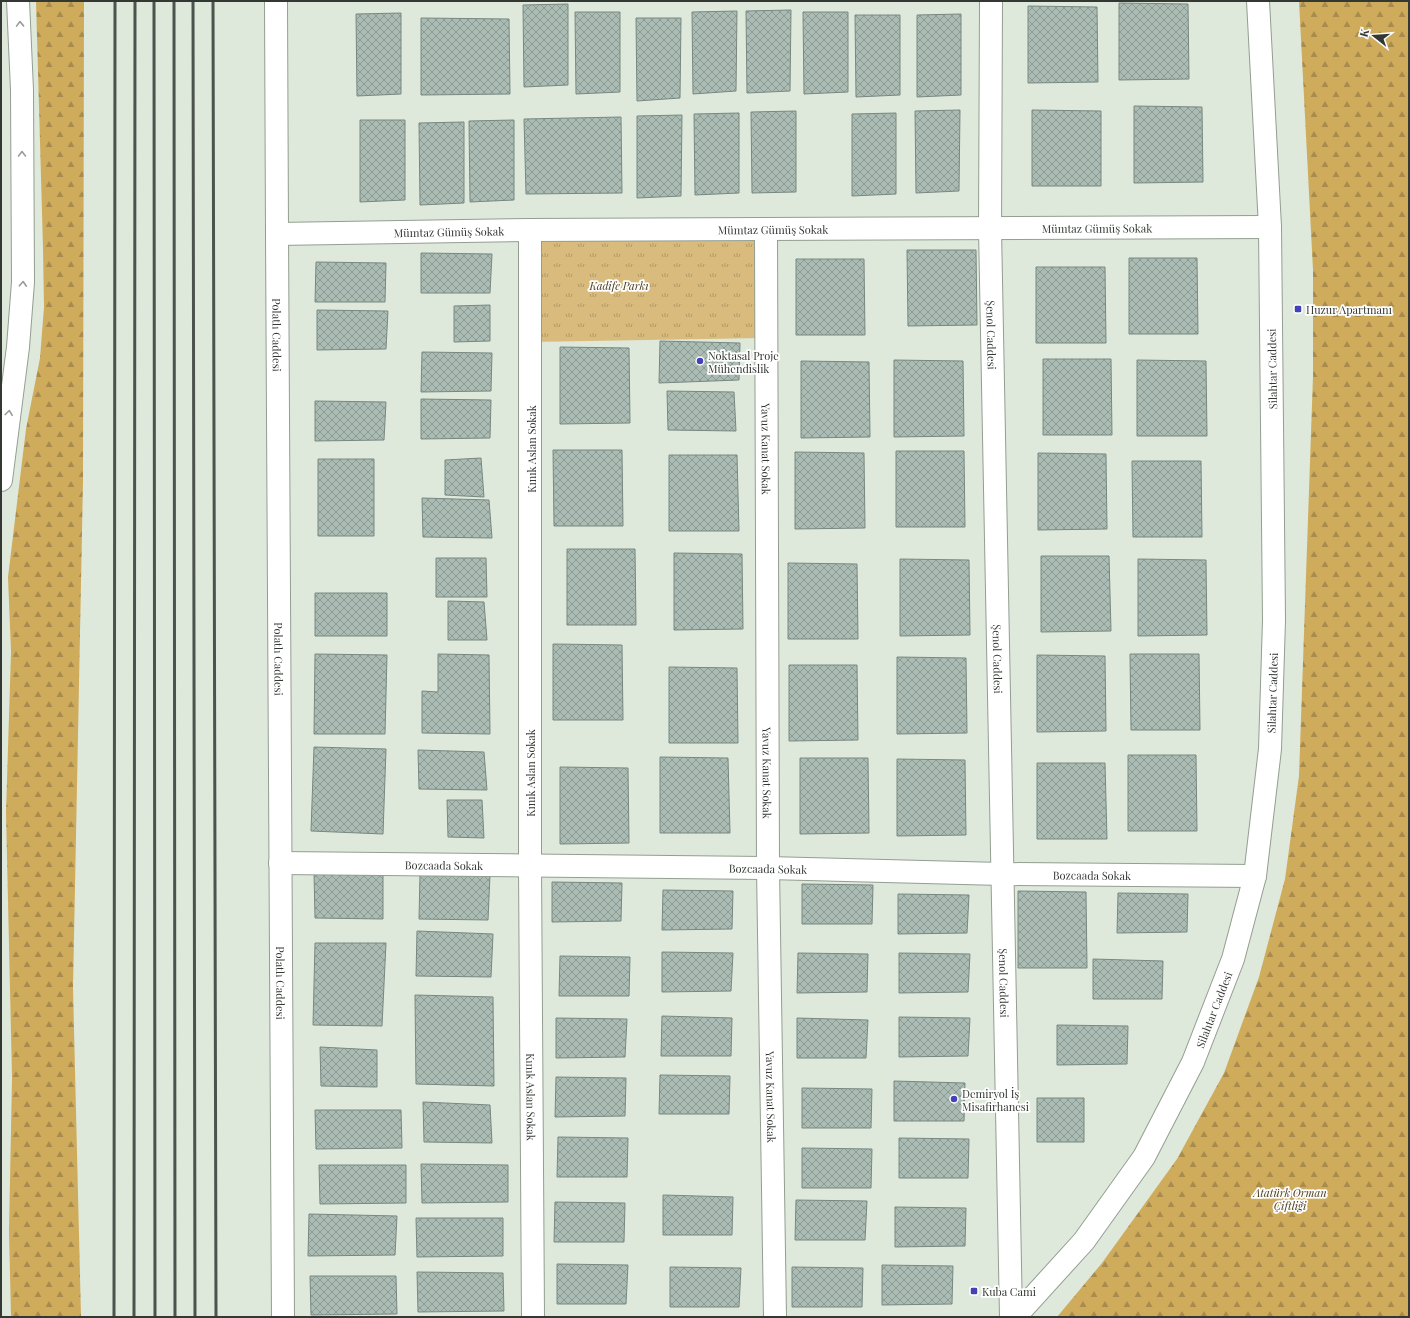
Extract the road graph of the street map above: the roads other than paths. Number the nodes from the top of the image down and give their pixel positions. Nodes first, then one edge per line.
1 (18, 1) edge
2 (276, 1) edge
3 (991, 1) edge
4 (1258, 1) edge
5 (1270, 228) junction
6 (766, 229) junction
7 (990, 229) junction
8 (530, 230) junction
9 (276, 234) junction
10 (1, 480) edge
11 (280, 863) junction
12 (530, 866) junction
13 (768, 868) junction
14 (1002, 874) junction
15 (1255, 876) junction
16 (283, 1317) edge
17 (533, 1317) edge
18 (775, 1317) edge
19 (1011, 1317) edge
20 (1015, 1317) edge

10 -> 1 street
2 - 9 street, Polatlı Caddesi
3 - 7 street, Şenol Caddesi
4 - 5 street, Silahtar Caddesi
5 - 7 street, Mümtaz Gümüş Sokak
5 - 15 street, Silahtar Caddesi
6 - 7 street, Mümtaz Gümüş Sokak
6 - 8 street, Mümtaz Gümüş Sokak
6 - 13 street, Yavuz Kanat Sokak
7 - 14 street, Şenol Caddesi
8 - 9 street, Mümtaz Gümüş Sokak
8 - 12 street, Kınık Aslan Sokak
9 - 11 street, Polatlı Caddesi
11 - 12 street, Bozcaada Sokak
11 - 16 street, Polatlı Caddesi
12 - 13 street, Bozcaada Sokak
12 - 17 street, Kınık Aslan Sokak
13 - 14 street, Bozcaada Sokak
13 - 18 street, Yavuz Kanat Sokak
14 - 15 street, Bozcaada Sokak
14 - 19 street, Şenol Caddesi
15 - 20 street, Silahtar Caddesi

